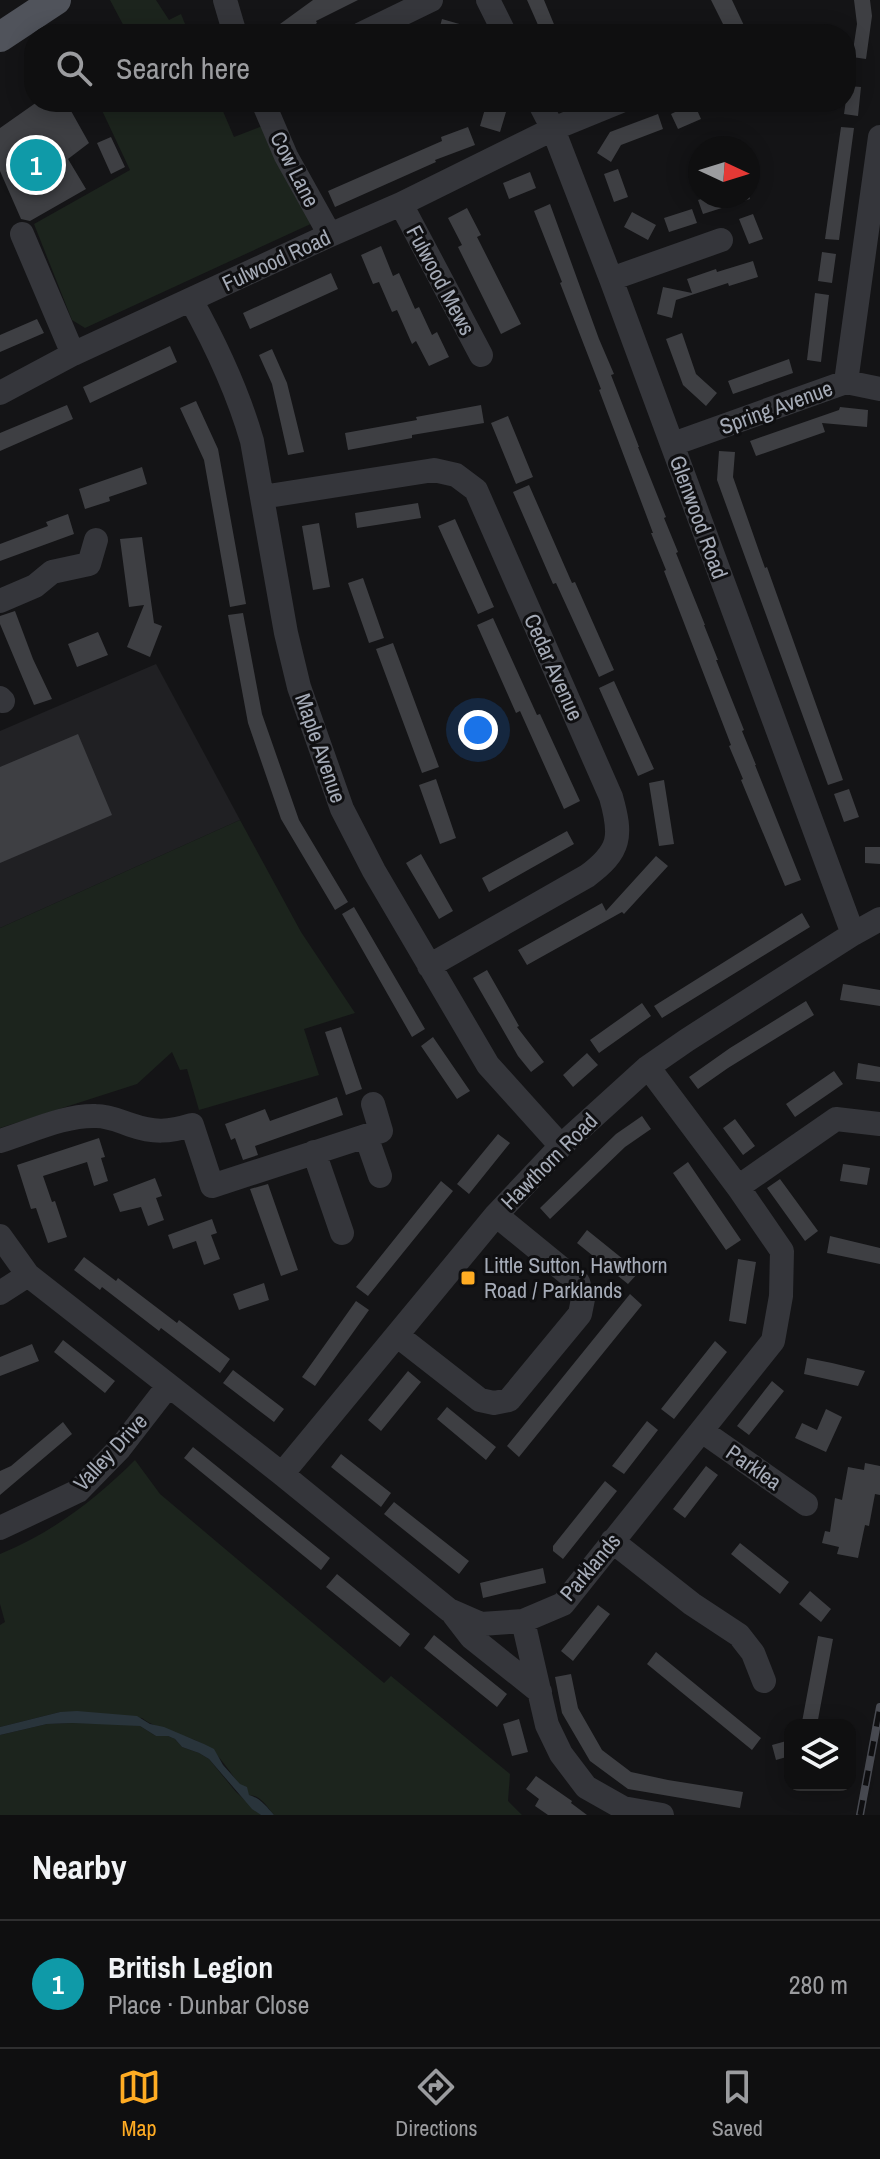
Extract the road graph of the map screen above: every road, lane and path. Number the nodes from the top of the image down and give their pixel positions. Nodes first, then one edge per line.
1 (56, 0) edge
2 (225, 0) edge
3 (431, 0) edge
4 (488, 0) edge
5 (232, 24) edge
6 (382, 24) edge
7 (500, 24) edge
8 (0, 37) edge
9 (267, 112) edge
10 (544, 112) edge
11 (595, 112) edge
12 (553, 129) junction
13 (880, 137) edge
14 (401, 204) junction
15 (22, 234) dead end
16 (330, 235) junction
17 (721, 240) dead end
18 (611, 279) junction
19 (191, 300) junction
20 (73, 354) junction
21 (482, 355) dead end
22 (846, 382) junction
23 (880, 389) edge
24 (0, 393) edge
25 (673, 444) junction
26 (262, 497) junction
27 (96, 540) dead end
28 (0, 601) edge
29 (880, 919) edge
30 (853, 934) junction
31 (429, 966) junction
32 (648, 1067) junction
33 (373, 1104) dead end
34 (880, 1124) edge
35 (366, 1136) junction
36 (0, 1141) edge
37 (561, 1146) junction
38 (314, 1152) junction
39 (380, 1176) dead end
40 (738, 1187) junction
41 (496, 1215) junction
42 (342, 1233) dead end
43 (0, 1236) edge
44 (28, 1275) junction
45 (0, 1293) edge
46 (398, 1336) junction
47 (168, 1386) junction
48 (702, 1431) junction
49 (282, 1474) junction
50 (806, 1504) dead end
51 (0, 1528) edge
52 (612, 1541) junction
53 (449, 1610) junction
54 (523, 1621) junction
55 (764, 1681) dead end
56 (540, 1692) junction
57 (662, 1815) edge

1 - 8 main road
2 - 5 street
3 - 6 street
4 - 7 street
9 - 16 street, Cow Lane
10 - 12 street, Glenwood Road
11 - 12 street, Fulwood Road
12 - 14 street, Fulwood Road
12 - 18 street, Glenwood Road
13 - 22 street
14 - 16 street, Fulwood Road
14 - 21 street, Fulwood Mews
15 - 20 street
16 - 19 street, Fulwood Road
17 - 18 street
18 - 25 street, Glenwood Road
19 - 20 street, Fulwood Road
19 - 26 street, Maple Avenue
20 - 24 street, Fulwood Road
22 - 23 street, Spring Avenue
22 - 25 street, Spring Avenue
25 - 30 street, Glenwood Road
26 - 31 street, Maple Avenue
26 - 31 street, Cedar Avenue
27 - 28 street
29 - 30 street, Hawthorn Road
30 - 32 street, Hawthorn Road
31 - 37 street, Maple Avenue
32 - 37 street, Hawthorn Road
32 - 40 street, Parklands
33 - 35 street
34 - 40 street
35 - 38 street
35 - 39 street
36 - 38 street
37 - 41 street, Hawthorn Road
38 - 42 street
40 - 48 street, Parklands
41 - 46 street, Hawthorn Road
41 - 46 street
43 - 44 street, Parklands
44 - 45 street
44 - 47 street, Parklands
46 - 49 street, Hawthorn Road
47 - 49 street, Parklands
47 - 51 street, Valley Drive
48 - 50 street, Parklea
48 - 52 street, Parklands
49 - 53 street, Parklands
52 - 54 street, Parklands
52 - 55 street
53 - 54 street, Parklands
53 - 56 street
54 - 56 street
56 - 57 street

